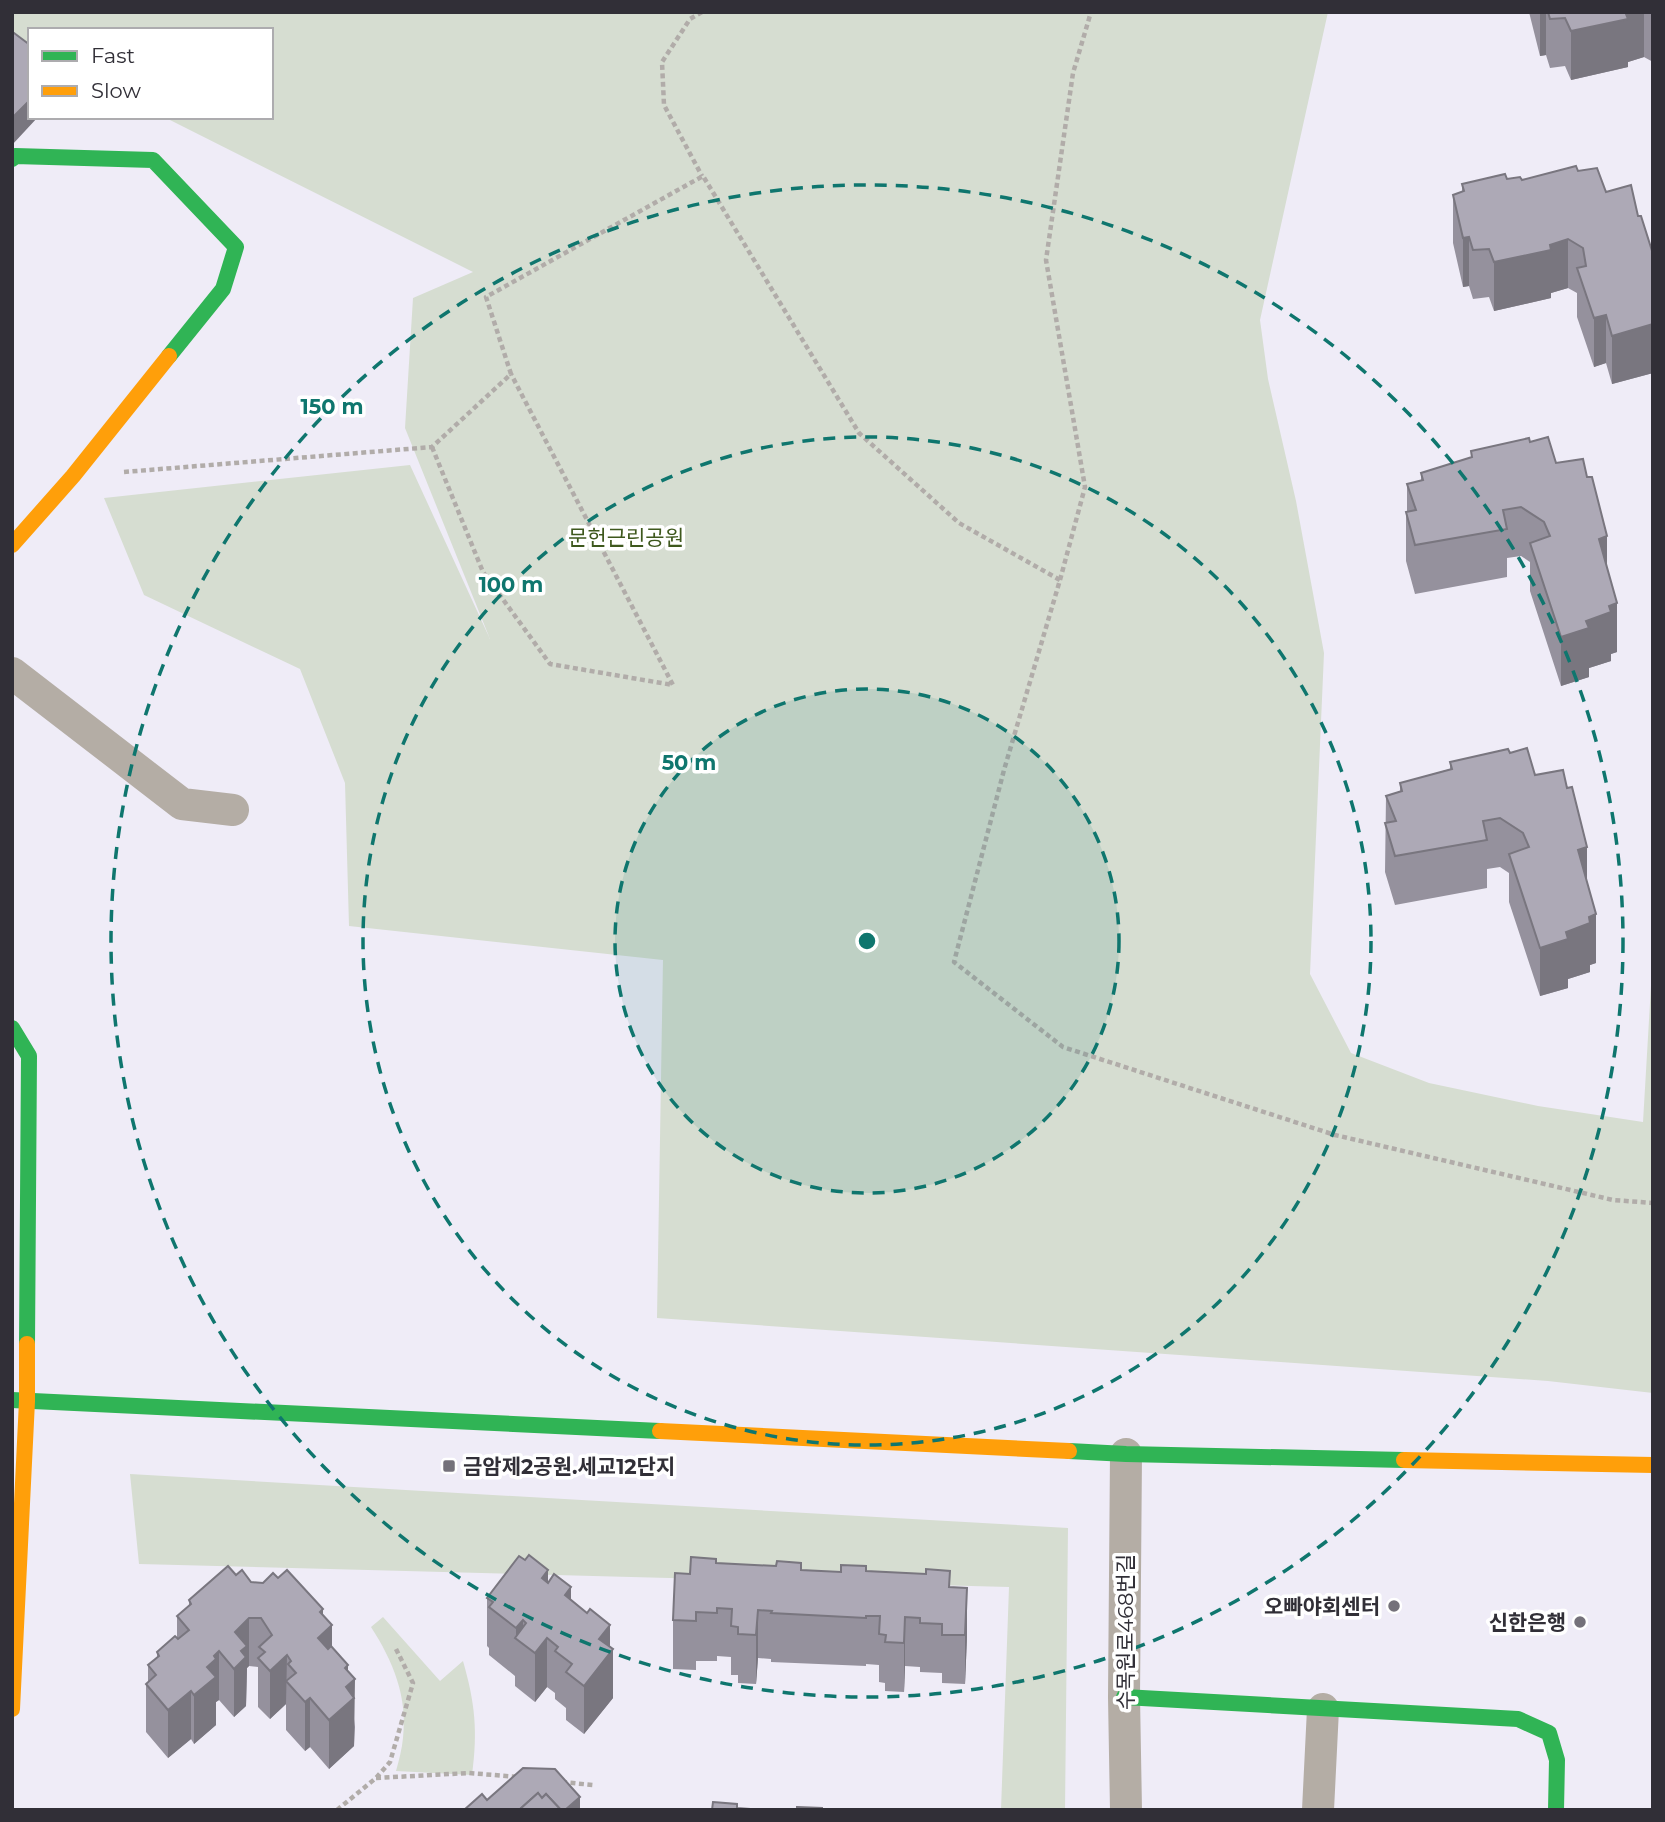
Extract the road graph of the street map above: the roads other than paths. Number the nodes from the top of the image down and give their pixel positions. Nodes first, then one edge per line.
1 (12, 159) edge
2 (14, 539) edge
3 (12, 673) edge
4 (233, 810) dead end
5 (12, 1028) edge
6 (20, 1400) edge
7 (1126, 1454) junction
8 (1653, 1465) edge
9 (13, 1663) edge
10 (1124, 1697) junction
11 (12, 1709) edge
12 (1323, 1709) junction
13 (1126, 1810) edge
14 (1318, 1810) edge
15 (1556, 1810) edge

1 - 2 street
3 - 4 street
5 - 6 street
6 - 7 street
6 - 9 street
7 - 8 street
7 - 10 street, 수목원로468번길
9 - 11 street
10 - 12 street
10 - 13 street, 수목원로468번길
12 - 14 street
12 - 15 street

